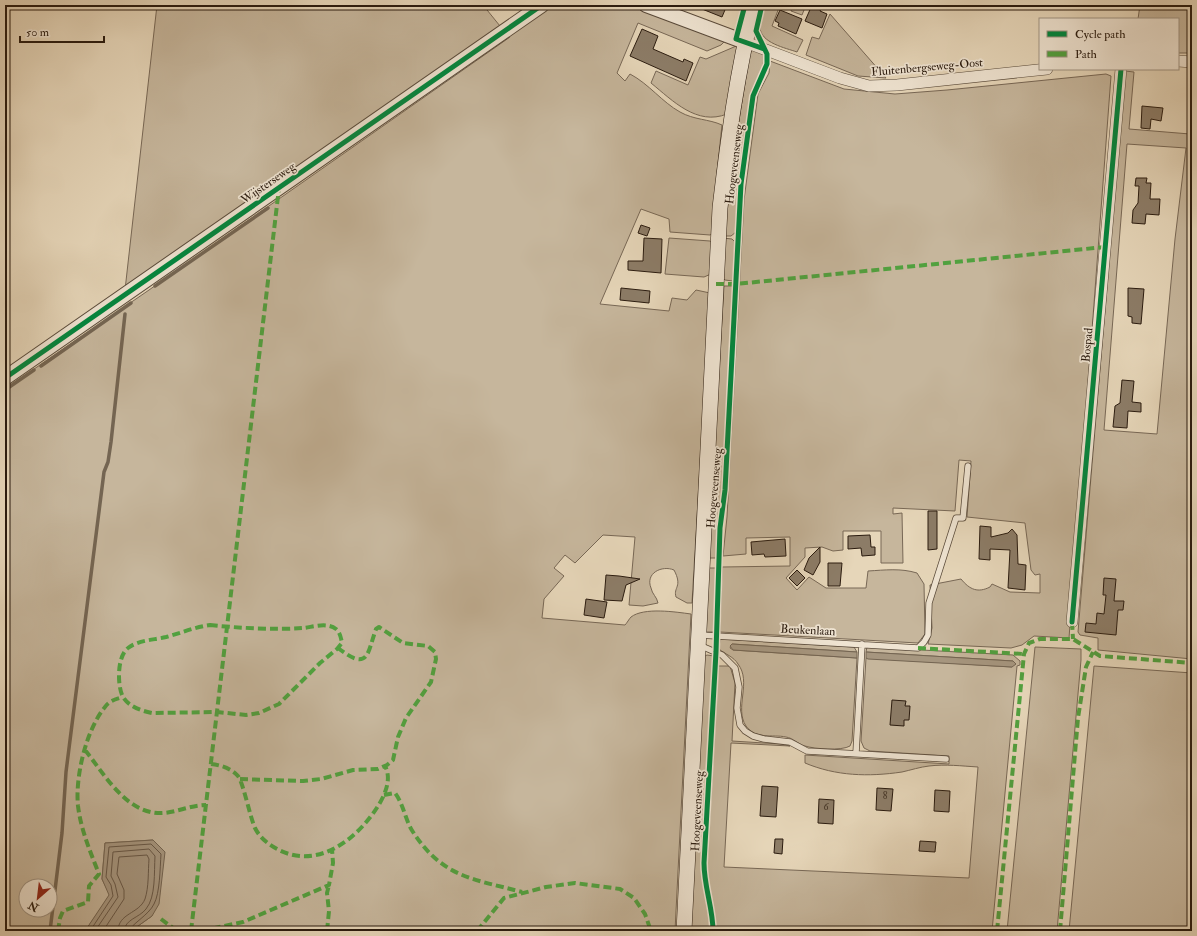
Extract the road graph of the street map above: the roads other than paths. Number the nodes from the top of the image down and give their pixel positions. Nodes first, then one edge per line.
1 (542, 5) edge
2 (646, 5) edge
3 (754, 5) edge
4 (745, 42) junction
5 (1179, 61) edge
6 (1192, 62) edge
7 (1039, 70) edge
8 (1121, 70) edge
9 (5, 378) edge
10 (968, 466) dead end
11 (1072, 622) dead end
12 (697, 640) junction
13 (862, 644) junction
14 (856, 753) junction
15 (946, 759) dead end
16 (684, 931) edge

1 - 9 street, Wijsterseweg
2 - 4 street
3 - 4 main road, Hoogeveenseweg
4 - 7 street, Fluitenbergseweg-Oost
4 - 12 main road, Hoogeveenseweg
5 - 6 street
8 - 11 street, Bospad
10 - 13 lane, Beukenlaan
12 - 13 lane, Beukenlaan
12 - 14 lane
12 - 16 main road, Hoogeveenseweg
13 - 14 lane
14 - 15 lane

